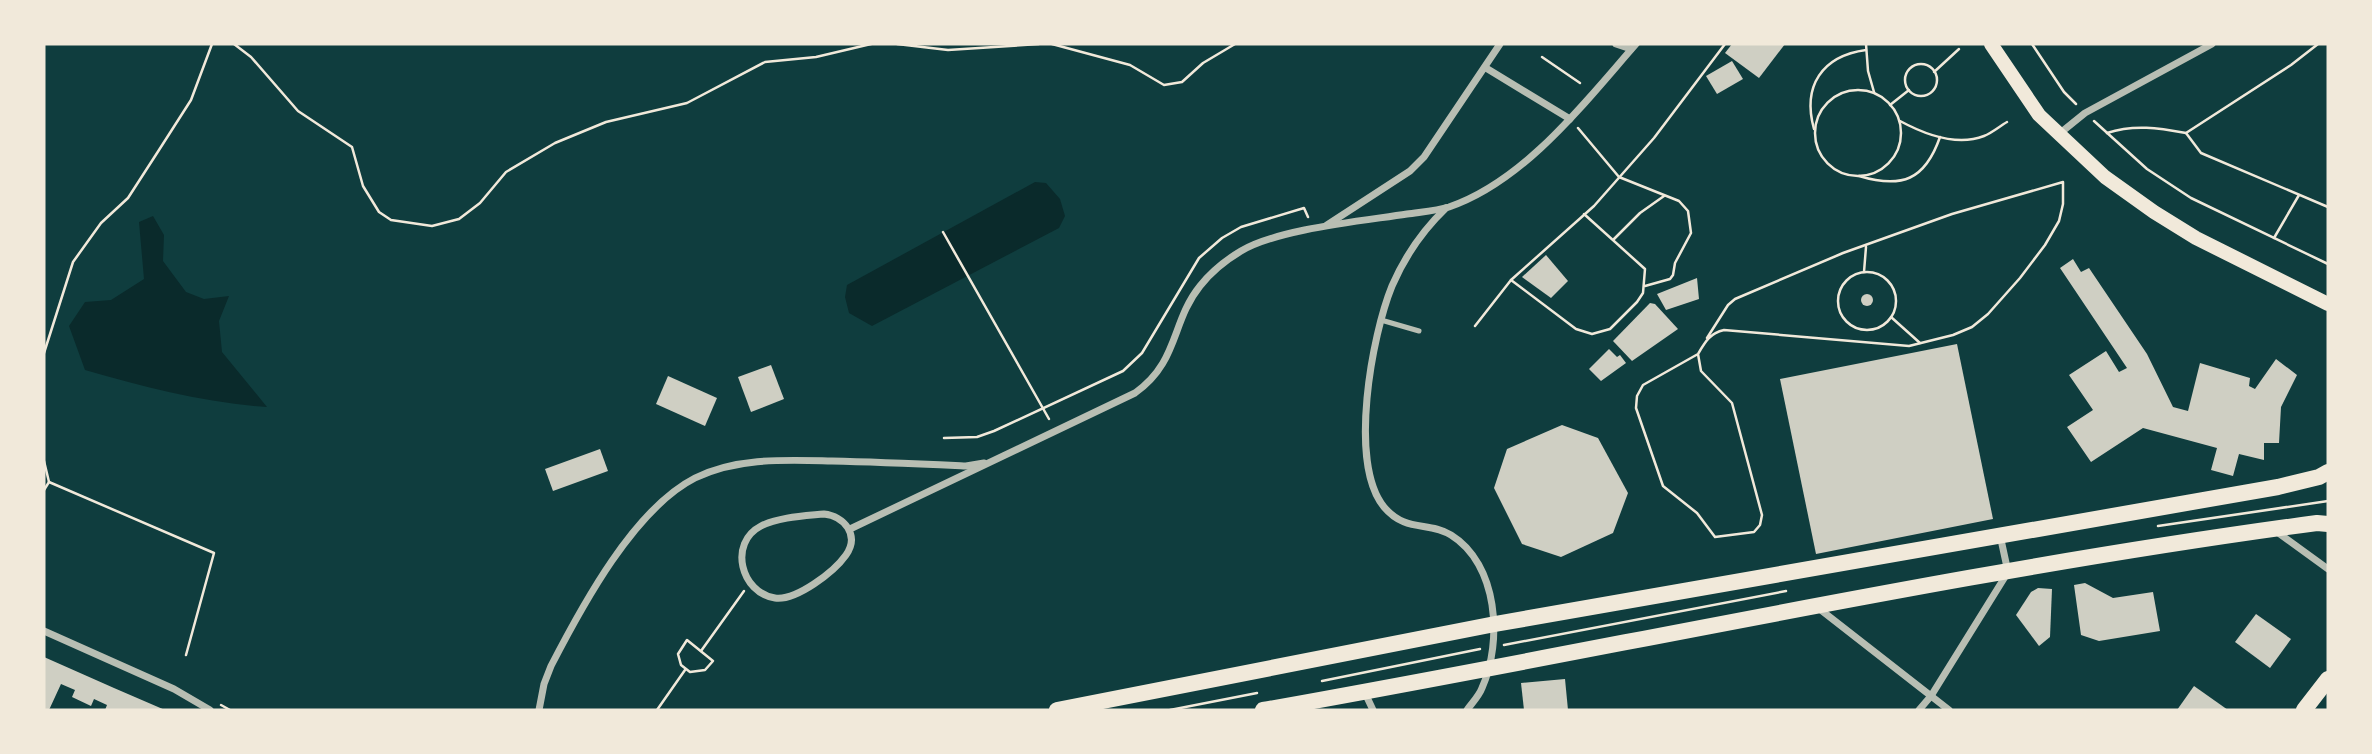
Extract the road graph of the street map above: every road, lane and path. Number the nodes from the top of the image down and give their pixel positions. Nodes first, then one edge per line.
1 (212, 44) edge
2 (234, 44) edge
3 (871, 44) edge
4 (897, 44) edge
5 (1039, 44) edge
6 (1052, 44) edge
7 (1235, 44) edge
8 (1500, 44) edge
9 (1616, 44) edge
10 (1725, 44) edge
11 (1866, 44) edge
12 (1991, 44) edge
13 (2032, 44) edge
14 (2212, 44) edge
15 (2318, 44) edge
16 (1634, 46) edge
17 (1959, 49) dead end
18 (1866, 50) junction
19 (1542, 57) dead end
20 (1486, 68) junction
21 (1934, 72) junction
22 (1580, 83) dead end
23 (1909, 90) junction
24 (1874, 93) junction
25 (1890, 105) junction
26 (2085, 113) junction
27 (1570, 119) junction
28 (1898, 120) junction
29 (2007, 122) dead end
30 (1814, 132) junction
31 (2107, 133) junction
32 (2186, 133) junction
33 (2058, 135) junction
34 (1940, 137) junction
35 (1859, 176) junction
36 (1619, 177) junction
37 (2299, 195) junction
38 (1664, 196) junction
39 (1447, 207) junction
40 (2328, 207) edge
41 (1584, 214) junction
42 (1324, 228) junction
43 (1313, 230) junction
44 (943, 232) dead end
45 (2274, 239) junction
46 (1613, 240) junction
47 (1866, 245) junction
48 (2328, 264) edge
49 (1864, 272) junction
50 (1511, 279) junction
51 (1645, 286) junction
52 (2293, 287) junction
53 (2328, 304) edge
54 (2328, 315) edge
55 (1891, 317) junction
56 (1381, 320) junction
57 (1475, 326) dead end
58 (1419, 331) dead end
59 (1707, 338) junction
60 (1920, 344) junction
61 (44, 353) edge
62 (1698, 354) junction
63 (1043, 408) junction
64 (1056, 431) junction
65 (944, 438) dead end
66 (44, 461) edge
67 (992, 461) junction
68 (2328, 472) edge
69 (49, 482) junction
70 (44, 490) edge
71 (2328, 524) edge
72 (849, 529) junction
73 (2273, 530) junction
74 (2000, 534) junction
75 (2328, 569) edge
76 (2008, 572) junction
77 (740, 595) dead end
78 (1817, 606) junction
79 (1495, 624) junction
80 (44, 631) edge
81 (701, 650) junction
82 (186, 655) dead end
83 (1488, 669) junction
84 (685, 670) junction
85 (2328, 679) edge
86 (1365, 692) junction
87 (1930, 696) junction
88 (210, 710) edge
89 (539, 710) edge
90 (657, 710) edge
91 (1057, 710) edge
92 (1264, 710) edge
93 (1373, 710) edge
94 (1467, 710) edge
95 (1919, 710) edge
96 (1949, 710) edge
97 (2304, 710) edge

1 - 61 path
2 - 3 path
4 - 5 path
6 - 7 path
8 - 20 street
9 - 16 street
10 - 36 path
11 - 18 path
12 - 33 main road
13 - 26 path
14 - 26 street
15 - 32 path
16 - 27 street
17 - 21 path
18 - 24 path
18 - 30 path
19 - 22 path
20 - 27 street
20 - 42 street
21 - 23 path
21 - 23 path
23 - 25 path
24 - 25 path
24 - 30 path
25 - 28 path
26 - 31 path
26 - 33 street
27 - 36 path
27 - 39 street
28 - 34 path
28 - 35 path
29 - 34 path
30 - 35 path
31 - 32 path
31 - 45 path
32 - 37 path
33 - 52 main road
34 - 35 path
36 - 38 path
36 - 41 path
37 - 40 path
37 - 45 path
38 - 46 path
38 - 51 path
39 - 42 street
39 - 56 street
41 - 46 path
41 - 50 path
42 - 43 street
43 - 63 path
43 - 64 street
44 - 63 path
45 - 48 path
46 - 51 path
47 - 49 path
47 - 59 path
47 - 60 path
49 - 55 path
49 - 55 path
50 - 51 path
50 - 57 path
52 - 53 main road
52 - 54 main road
55 - 60 path
56 - 58 lane
56 - 79 street
59 - 60 path
59 - 62 path
62 - 62 path
63 - 64 path
63 - 65 path
64 - 67 street
66 - 69 path
67 - 72 street
67 - 89 street
68 - 74 main road
69 - 70 path
69 - 82 path
71 - 73 main road
72 - 72 street
73 - 75 street
73 - 76 main road
74 - 76 street
74 - 79 main road
76 - 78 main road
76 - 87 street
77 - 81 path
78 - 83 main road
78 - 87 street
79 - 83 street
79 - 91 main road
80 - 88 street
81 - 84 path
81 - 84 path
83 - 86 main road
83 - 94 street
84 - 90 path
85 - 97 main road
86 - 92 main road
86 - 93 street
87 - 95 street
87 - 96 street

